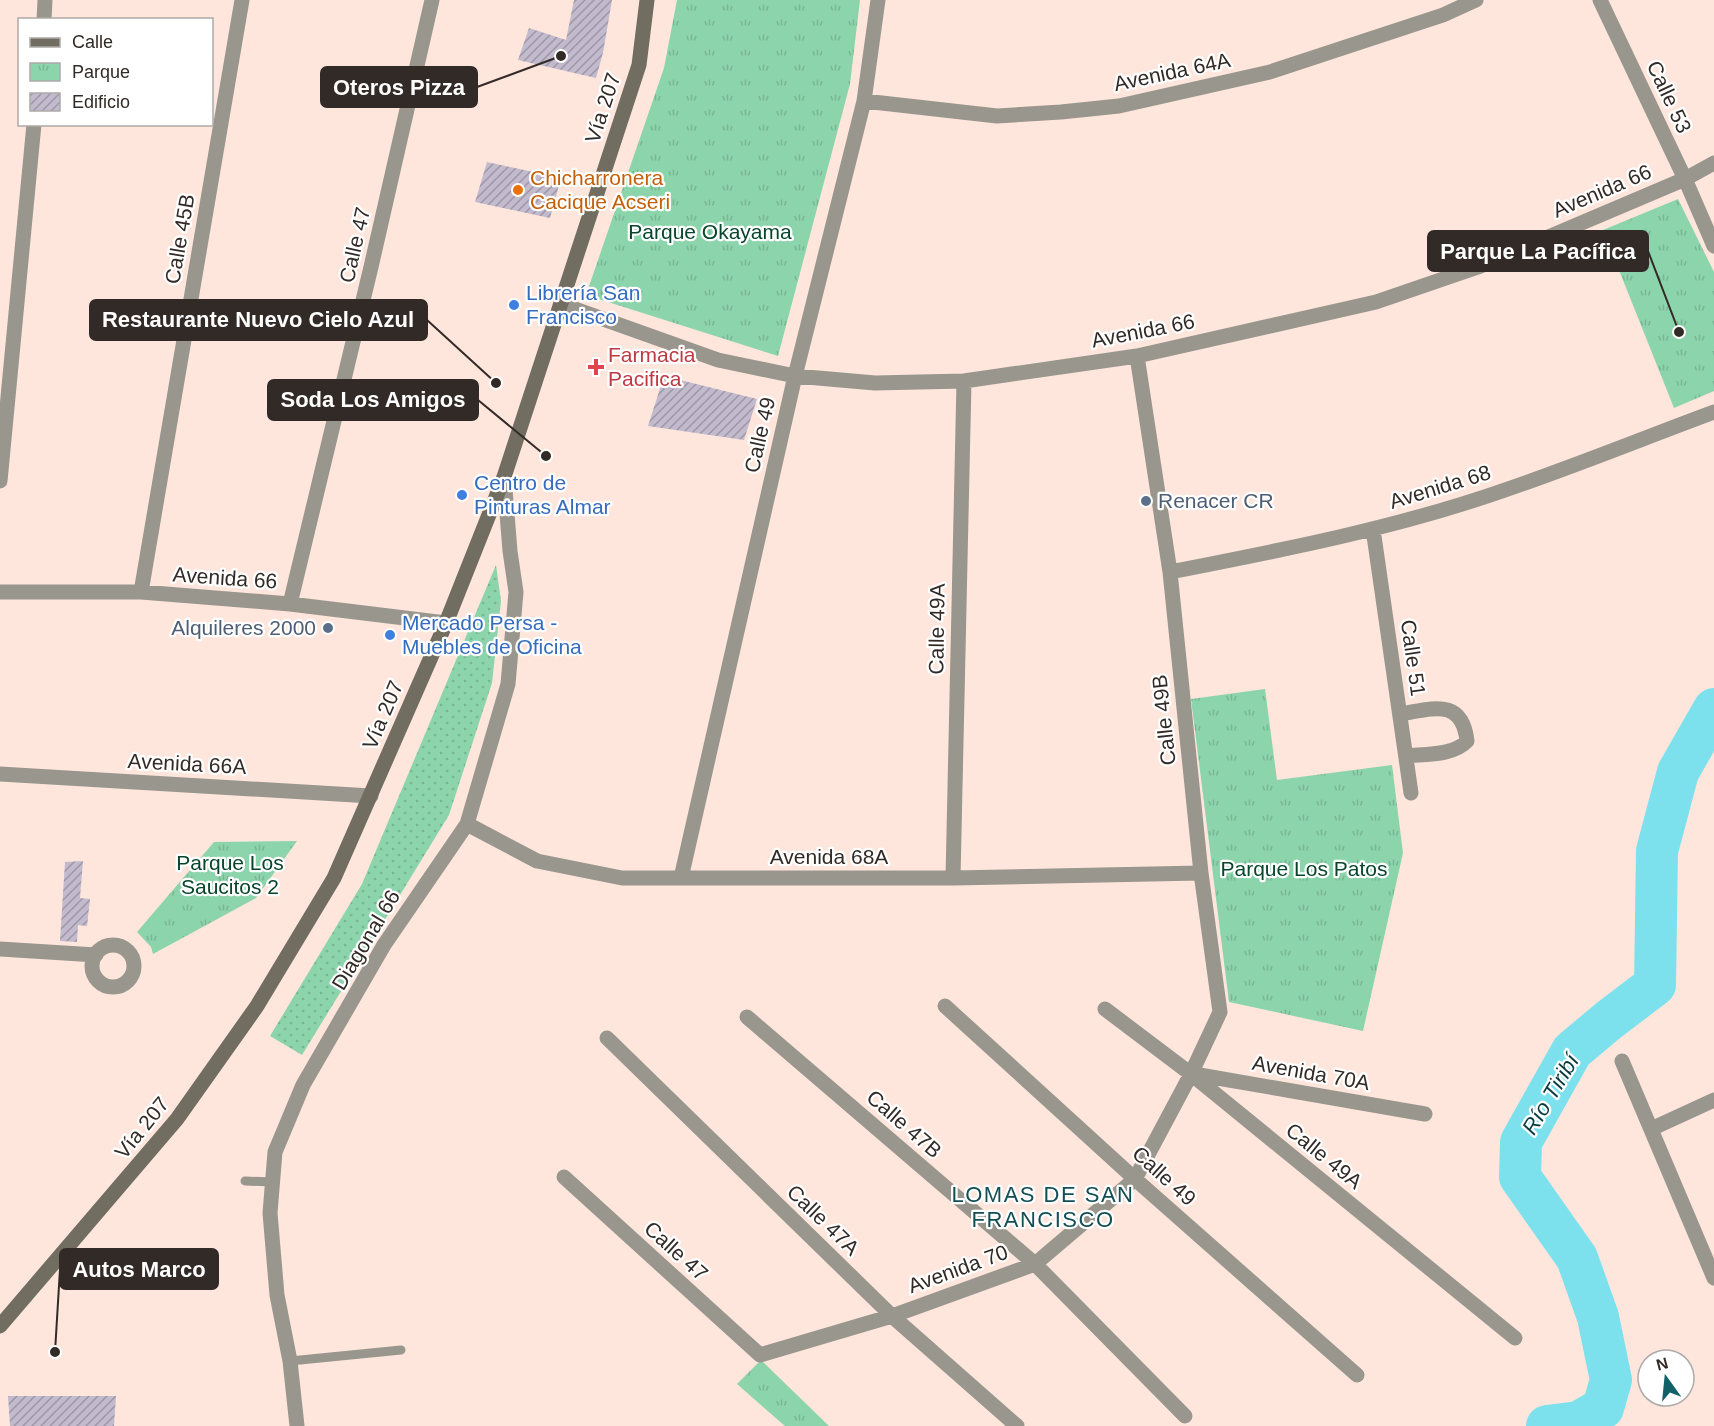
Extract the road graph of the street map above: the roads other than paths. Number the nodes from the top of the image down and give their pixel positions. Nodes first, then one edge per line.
1 (45, 0) edge
2 (242, 0) edge
3 (432, 0) edge
4 (647, 0) edge
5 (878, 0) edge
6 (1476, 0) edge
7 (1600, 0) edge
8 (44, 18) edge
9 (864, 101) junction
10 (34, 126) edge
11 (1714, 163) edge
12 (1685, 179) junction
13 (1714, 246) edge
14 (561, 304) junction
15 (1137, 356) junction
16 (795, 376) junction
17 (964, 381) junction
18 (1714, 412) edge
19 (504, 477) junction
20 (0, 482) edge
21 (1373, 529) junction
22 (1170, 572) junction
23 (0, 592) edge
24 (141, 592) junction
25 (290, 604) junction
26 (446, 622) junction
27 (1400, 714) junction
28 (1406, 756) junction
29 (0, 774) edge
30 (1412, 793) dead end
31 (371, 796) junction
32 (467, 824) junction
33 (1202, 873) junction
34 (681, 878) junction
35 (953, 878) junction
36 (0, 949) edge
37 (96, 955) dead end
38 (945, 1006) dead end
39 (1105, 1009) dead end
40 (747, 1017) dead end
41 (607, 1038) dead end
42 (1622, 1061) dead end
43 (1191, 1074) junction
44 (1714, 1100) edge
45 (1425, 1114) dead end
46 (1651, 1129) junction
47 (564, 1177) dead end
48 (1135, 1179) junction
49 (245, 1181) dead end
50 (273, 1182) junction
51 (1035, 1264) junction
52 (1714, 1278) edge
53 (892, 1316) junction
54 (0, 1326) edge
55 (1515, 1338) dead end
56 (401, 1350) dead end
57 (760, 1355) joint
58 (290, 1361) junction
59 (1357, 1375) dead end
60 (1185, 1416) dead end
61 (297, 1426) edge
62 (1017, 1426) edge

1 - 8 street
2 - 24 street, Calle 45B
3 - 25 street, Calle 47
4 - 14 main road, Vía 207
5 - 9 street, Calle 49
6 - 9 street, Avenida 64A
7 - 12 street, Calle 53
9 - 16 street, Calle 49
10 - 20 street
11 - 12 street, Avenida 66
12 - 13 street, Calle 53
12 - 15 street, Avenida 66
14 - 16 street, Avenida 66
14 - 19 main road, Vía 207
15 - 17 street, Avenida 66
15 - 22 street, Calle 49B
16 - 17 street, Avenida 66
16 - 34 street, Calle 49
17 - 35 street, Calle 49A
18 - 21 street, Avenida 68
19 - 26 main road, Vía 207
19 - 32 street, Diagonal 66
21 - 22 street, Avenida 68
21 - 27 street, Calle 51
22 - 33 street, Calle 49B
23 - 24 street, Avenida 66
24 - 25 street, Avenida 66
25 - 26 street, Avenida 66
26 - 31 main road, Vía 207
27 - 28 street, Calle 51
27 - 28 street
28 - 30 street, Calle 51
29 - 31 street, Avenida 66A
31 - 54 main road, Vía 207
32 - 34 street, Avenida 68A
32 - 50 street, Diagonal 66
33 - 35 street, Avenida 68A
33 - 43 street, Calle 49B
34 - 35 street, Avenida 68A
36 - 37 street
38 - 48 street, Calle 49
39 - 43 street, Calle 49A
40 - 51 street, Calle 47B
41 - 53 street, Calle 47A
42 - 46 street
43 - 45 street, Avenida 70A
43 - 48 street, Avenida 70
43 - 55 street, Calle 49A
44 - 46 street
46 - 52 street
47 - 57 street, Calle 47
48 - 51 street, Avenida 70
48 - 59 street, Calle 49
49 - 50 lane
50 - 58 street, Diagonal 66
51 - 53 street, Avenida 70
51 - 60 street, Calle 47B
53 - 57 street, Avenida 70
53 - 62 street, Calle 47A
56 - 58 lane
58 - 61 street, Diagonal 66

